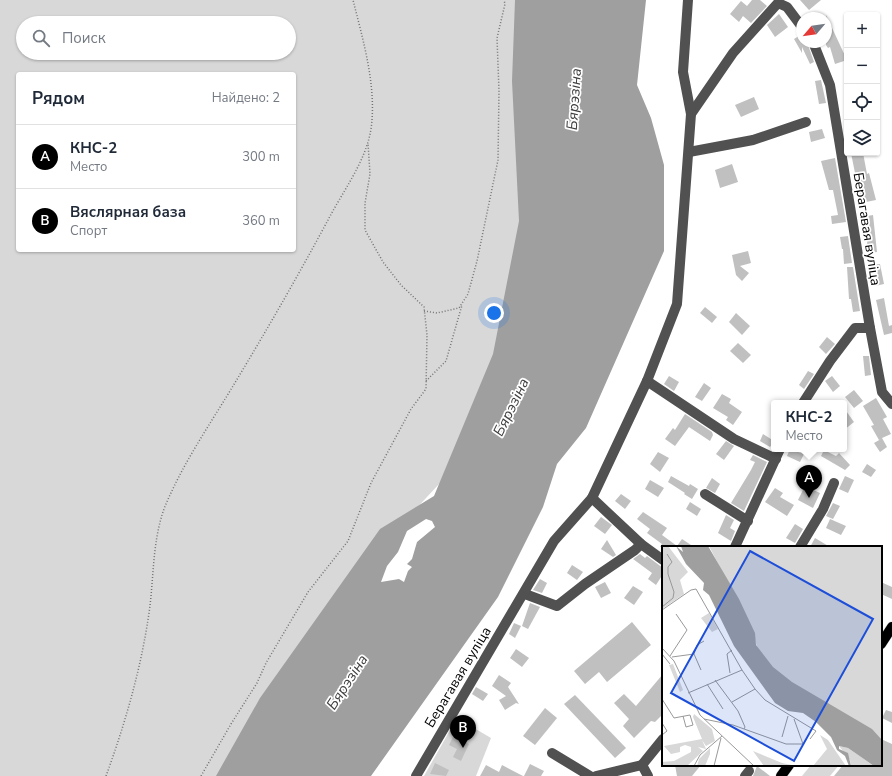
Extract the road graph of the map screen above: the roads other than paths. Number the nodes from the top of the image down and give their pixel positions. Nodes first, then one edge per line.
1 (688, 0) edge
2 (796, 19) edge
3 (815, 48) edge
4 (691, 114) junction
5 (806, 122) dead end
6 (689, 152) junction
7 (870, 328) junction
8 (647, 381) junction
9 (805, 400) edge
10 (892, 404) edge
11 (779, 452) edge
12 (776, 459) junction
13 (834, 483) dead end
14 (705, 494) dead end
15 (592, 498) junction
16 (748, 521) junction
17 (641, 544) junction
18 (736, 546) edge
19 (801, 546) edge
20 (662, 559) edge
21 (525, 594) junction
22 (892, 627) edge
23 (882, 642) edge
24 (662, 740) edge
25 (552, 753) dead end
26 (642, 766) junction
27 (788, 766) edge
28 (416, 776) edge
29 (590, 776) edge
30 (596, 776) edge
31 (648, 776) edge
32 (781, 776) edge

1 - 4 street, Берагавая вуліца
2 - 4 street
3 - 7 street, Берагавая вуліца
4 - 6 street, Берагавая вуліца
5 - 6 street
6 - 8 street, Берагавая вуліца
7 - 9 street
7 - 10 street, Берагавая вуліца
8 - 12 street
8 - 15 street, Берагавая вуліца
11 - 12 street
12 - 16 street
13 - 19 street
14 - 16 street
15 - 17 street
15 - 21 street, Берагавая вуліца
16 - 18 street
17 - 20 street
17 - 21 street
21 - 28 street, Берагавая вуліца
22 - 23 main road
24 - 26 street
25 - 29 street
26 - 30 street
26 - 31 street
27 - 32 main road

